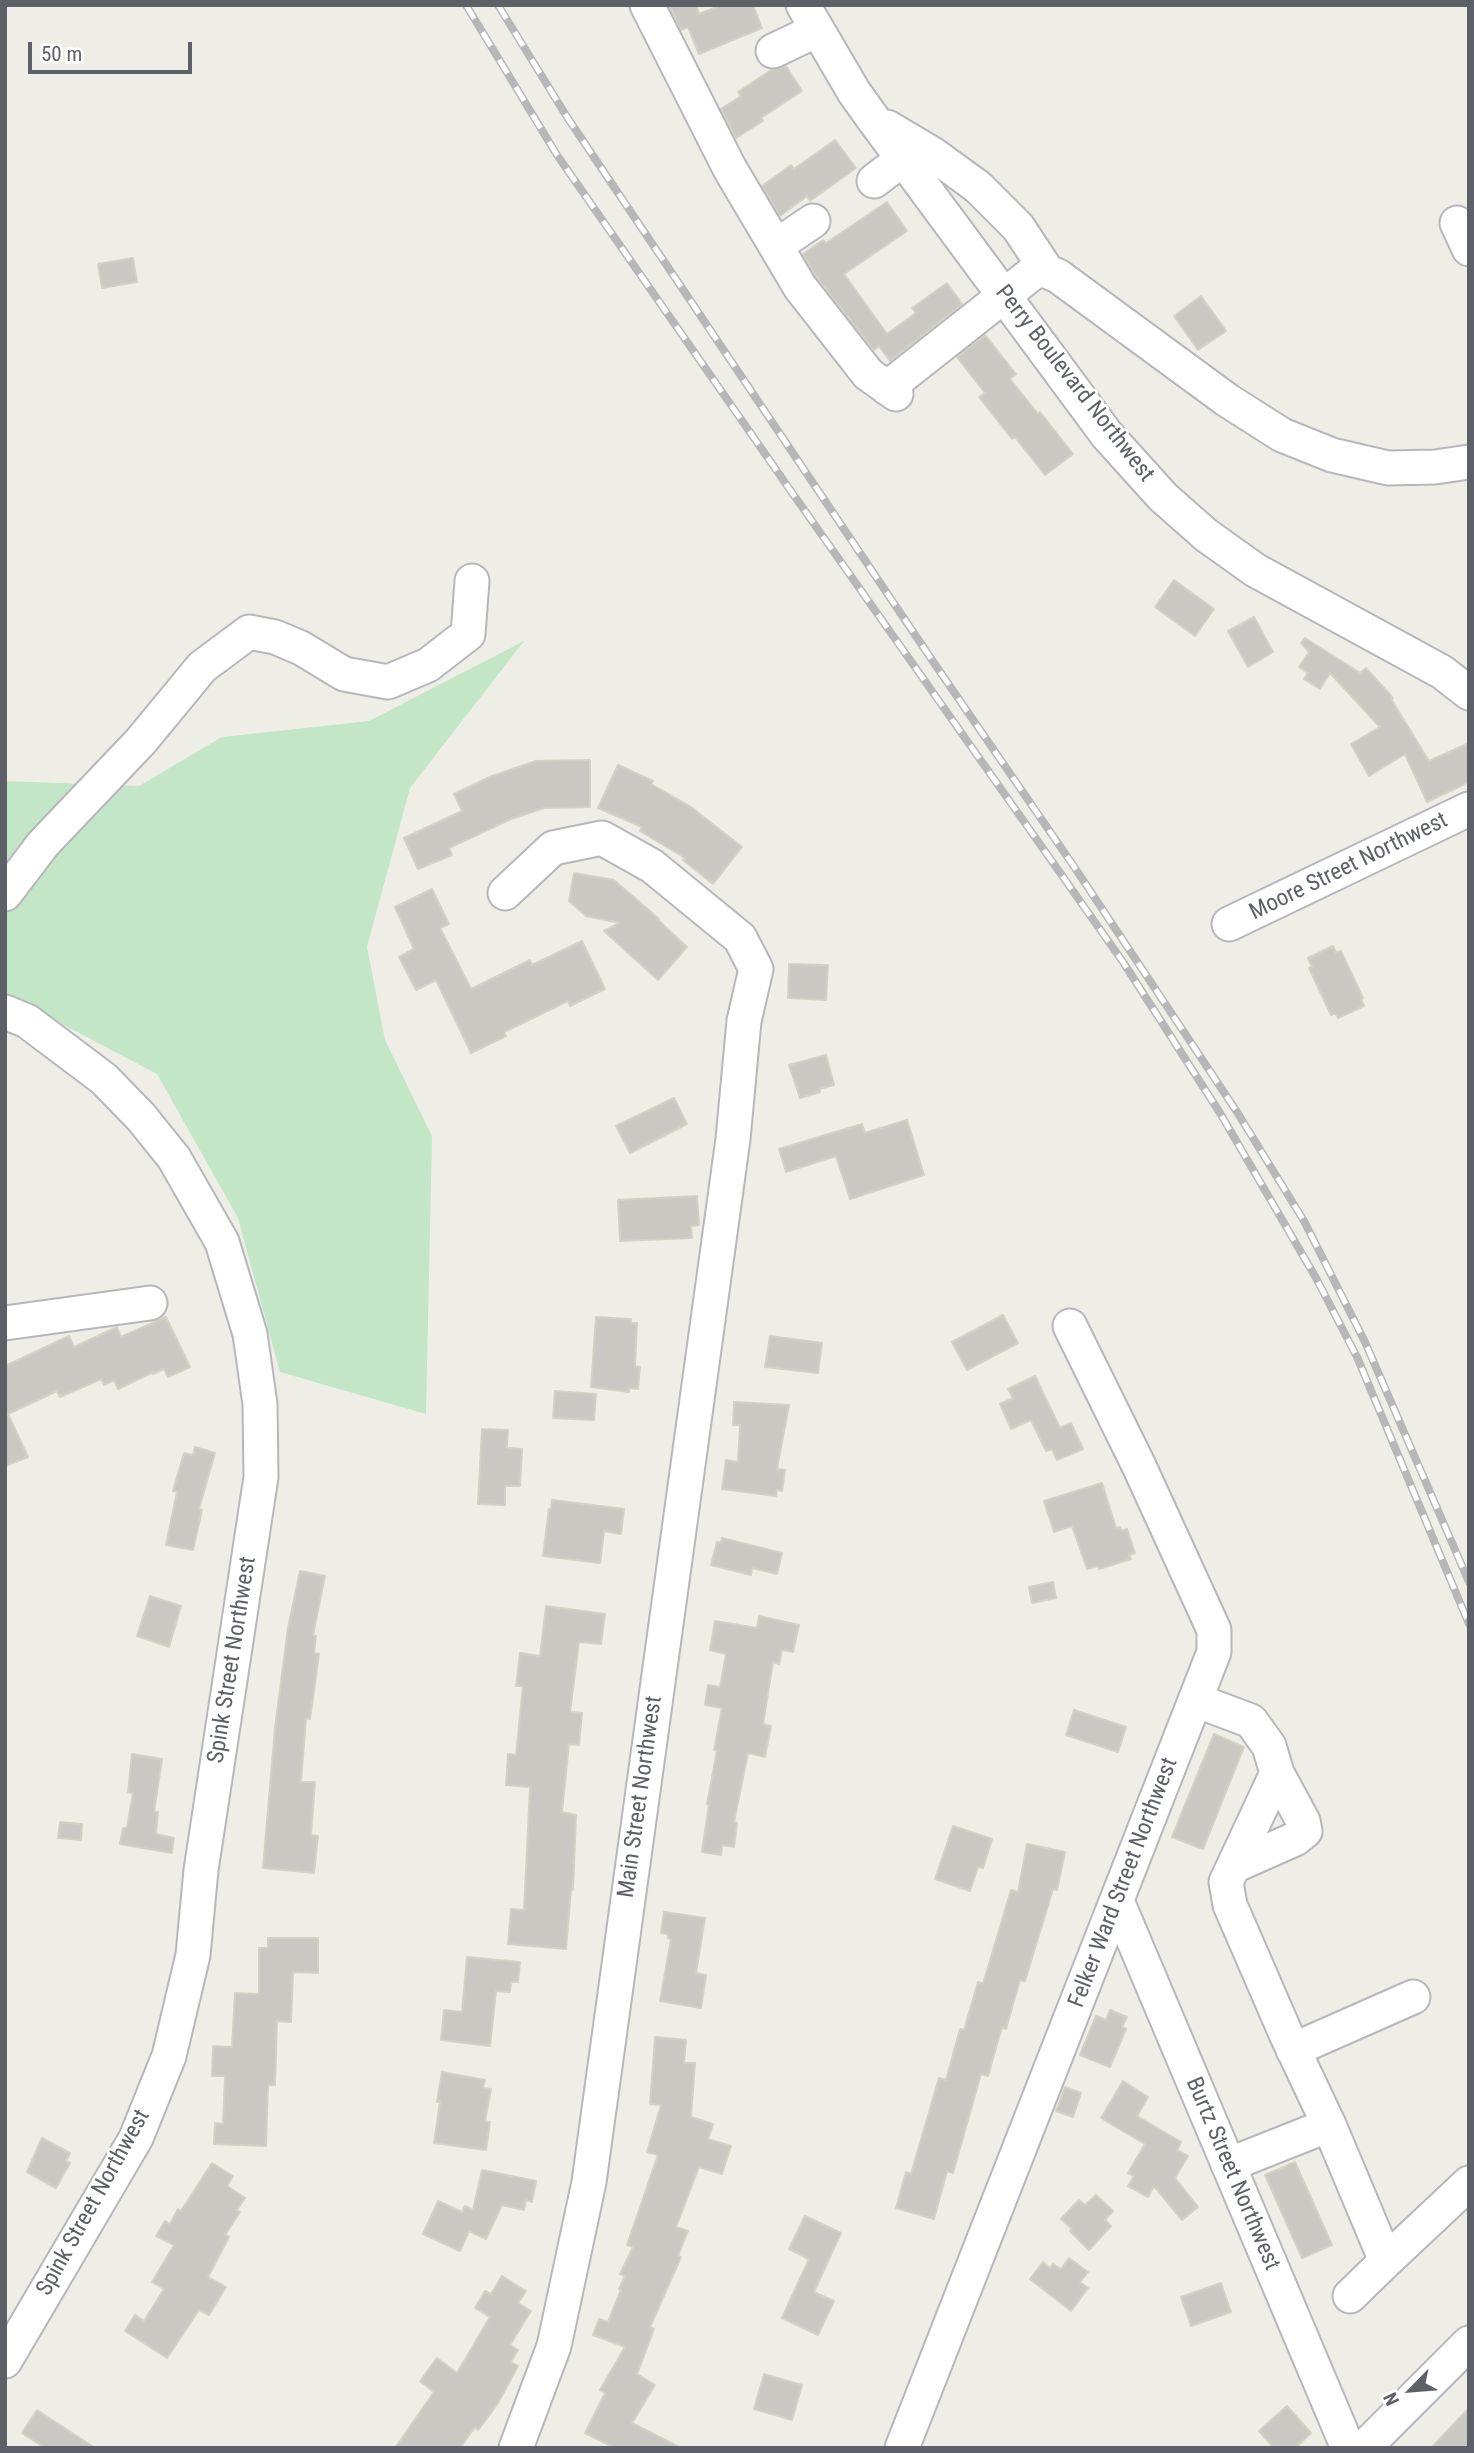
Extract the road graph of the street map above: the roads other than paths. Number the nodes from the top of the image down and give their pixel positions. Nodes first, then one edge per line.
1 (647, 5) edge
2 (810, 17) edge
3 (773, 51) dead end
4 (874, 120) junction
5 (903, 159) junction
6 (874, 181) dead end
7 (813, 221) dead end
8 (776, 247) junction
9 (1046, 271) junction
10 (1004, 296) junction
11 (1469, 462) edge
12 (472, 581) dead end
13 (1469, 692) edge
14 (1469, 809) edge
15 (505, 893) dead end
16 (5, 894) edge
17 (1229, 924) dead end
18 (5, 1012) edge
19 (150, 1303) dead end
20 (5, 1323) edge
21 (1070, 1326) dead end
22 (1195, 1700) junction
23 (1278, 1773) junction
24 (1234, 1866) junction
25 (1117, 1901) junction
26 (1412, 1997) dead end
27 (1293, 2050) junction
28 (1329, 2125) junction
29 (1228, 2165) junction
30 (1469, 2183) edge
31 (1386, 2261) junction
32 (1350, 2296) dead end
33 (1469, 2343) edge
34 (5, 2361) edge
35 (516, 2448) edge
36 (902, 2448) edge
37 (1348, 2448) edge
38 (1365, 2448) edge

1 - 8 street
2 - 3 street
2 - 4 street, Perry Boulevard Northwest
4 - 5 street, Perry Boulevard Northwest
4 - 9 street
5 - 6 street
5 - 10 street, Perry Boulevard Northwest
7 - 8 street
8 - 10 street
9 - 10 street
9 - 11 street
10 - 13 street, Perry Boulevard Northwest
12 - 16 street
14 - 17 street, Moore Street Northwest
15 - 35 street, Main Street Northwest
18 - 34 street, Spink Street Northwest
19 - 20 street
21 - 22 street, Felker Ward Street Northwest
22 - 23 street
22 - 25 street, Felker Ward Street Northwest
23 - 24 street
23 - 24 street
24 - 27 street
25 - 29 street, Burtz Street Northwest
25 - 36 street, Felker Ward Street Northwest
26 - 27 street
27 - 28 street
28 - 29 street
28 - 31 street
29 - 37 street, Burtz Street Northwest
30 - 31 street
31 - 32 street
33 - 38 street

